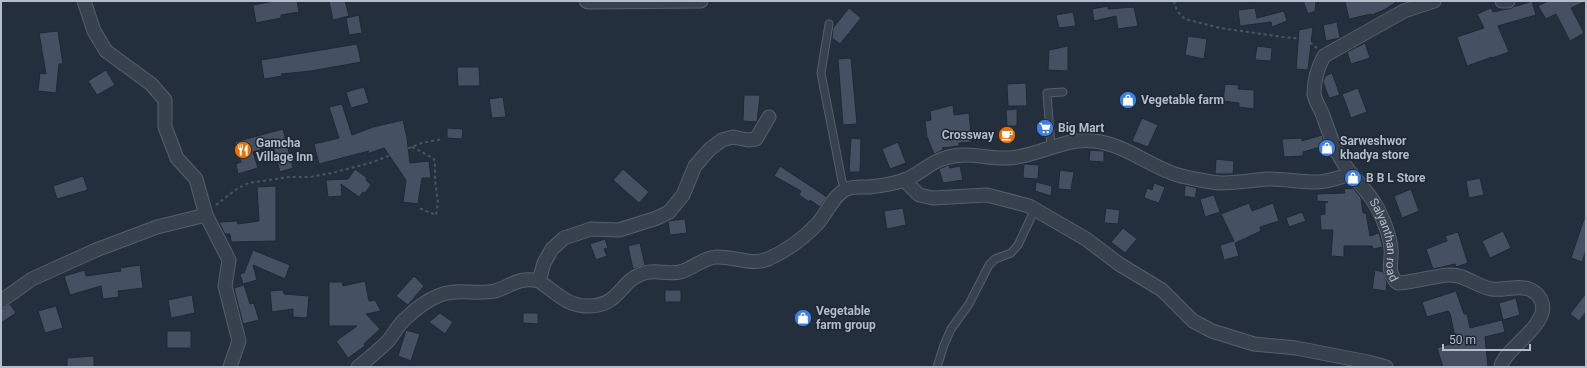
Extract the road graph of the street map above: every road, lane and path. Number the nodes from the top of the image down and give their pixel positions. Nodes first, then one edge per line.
1 (84, 1) edge
2 (586, 1) edge
3 (701, 1) edge
4 (1174, 1) edge
5 (1434, 1) edge
6 (1502, 1) edge
7 (1508, 1) edge
8 (829, 24) dead end
9 (1324, 56) junction
10 (1063, 92) dead end
11 (769, 117) dead end
12 (442, 139) dead end
13 (412, 147) junction
14 (1051, 147) junction
15 (1351, 174) junction
16 (904, 180) junction
17 (845, 190) junction
18 (419, 208) dead end
19 (1036, 209) junction
20 (206, 215) junction
21 (539, 281) junction
22 (1, 301) edge
23 (230, 367) edge
24 (358, 367) edge
25 (937, 367) edge
26 (1386, 367) edge
27 (1501, 367) edge

1 - 20 street
2 - 3 street
4 - 9 path
5 - 9 street
6 - 7 street
8 - 17 lane
9 - 15 street, Salyanthan road
10 - 14 lane
11 - 21 street
12 - 13 path
13 - 18 path
13 - 20 path
14 - 15 street
14 - 16 street
15 - 27 street, Salyanthan road
16 - 17 street
16 - 19 street
17 - 21 street
19 - 25 lane
19 - 26 street
20 - 22 street
20 - 23 street
21 - 24 street

